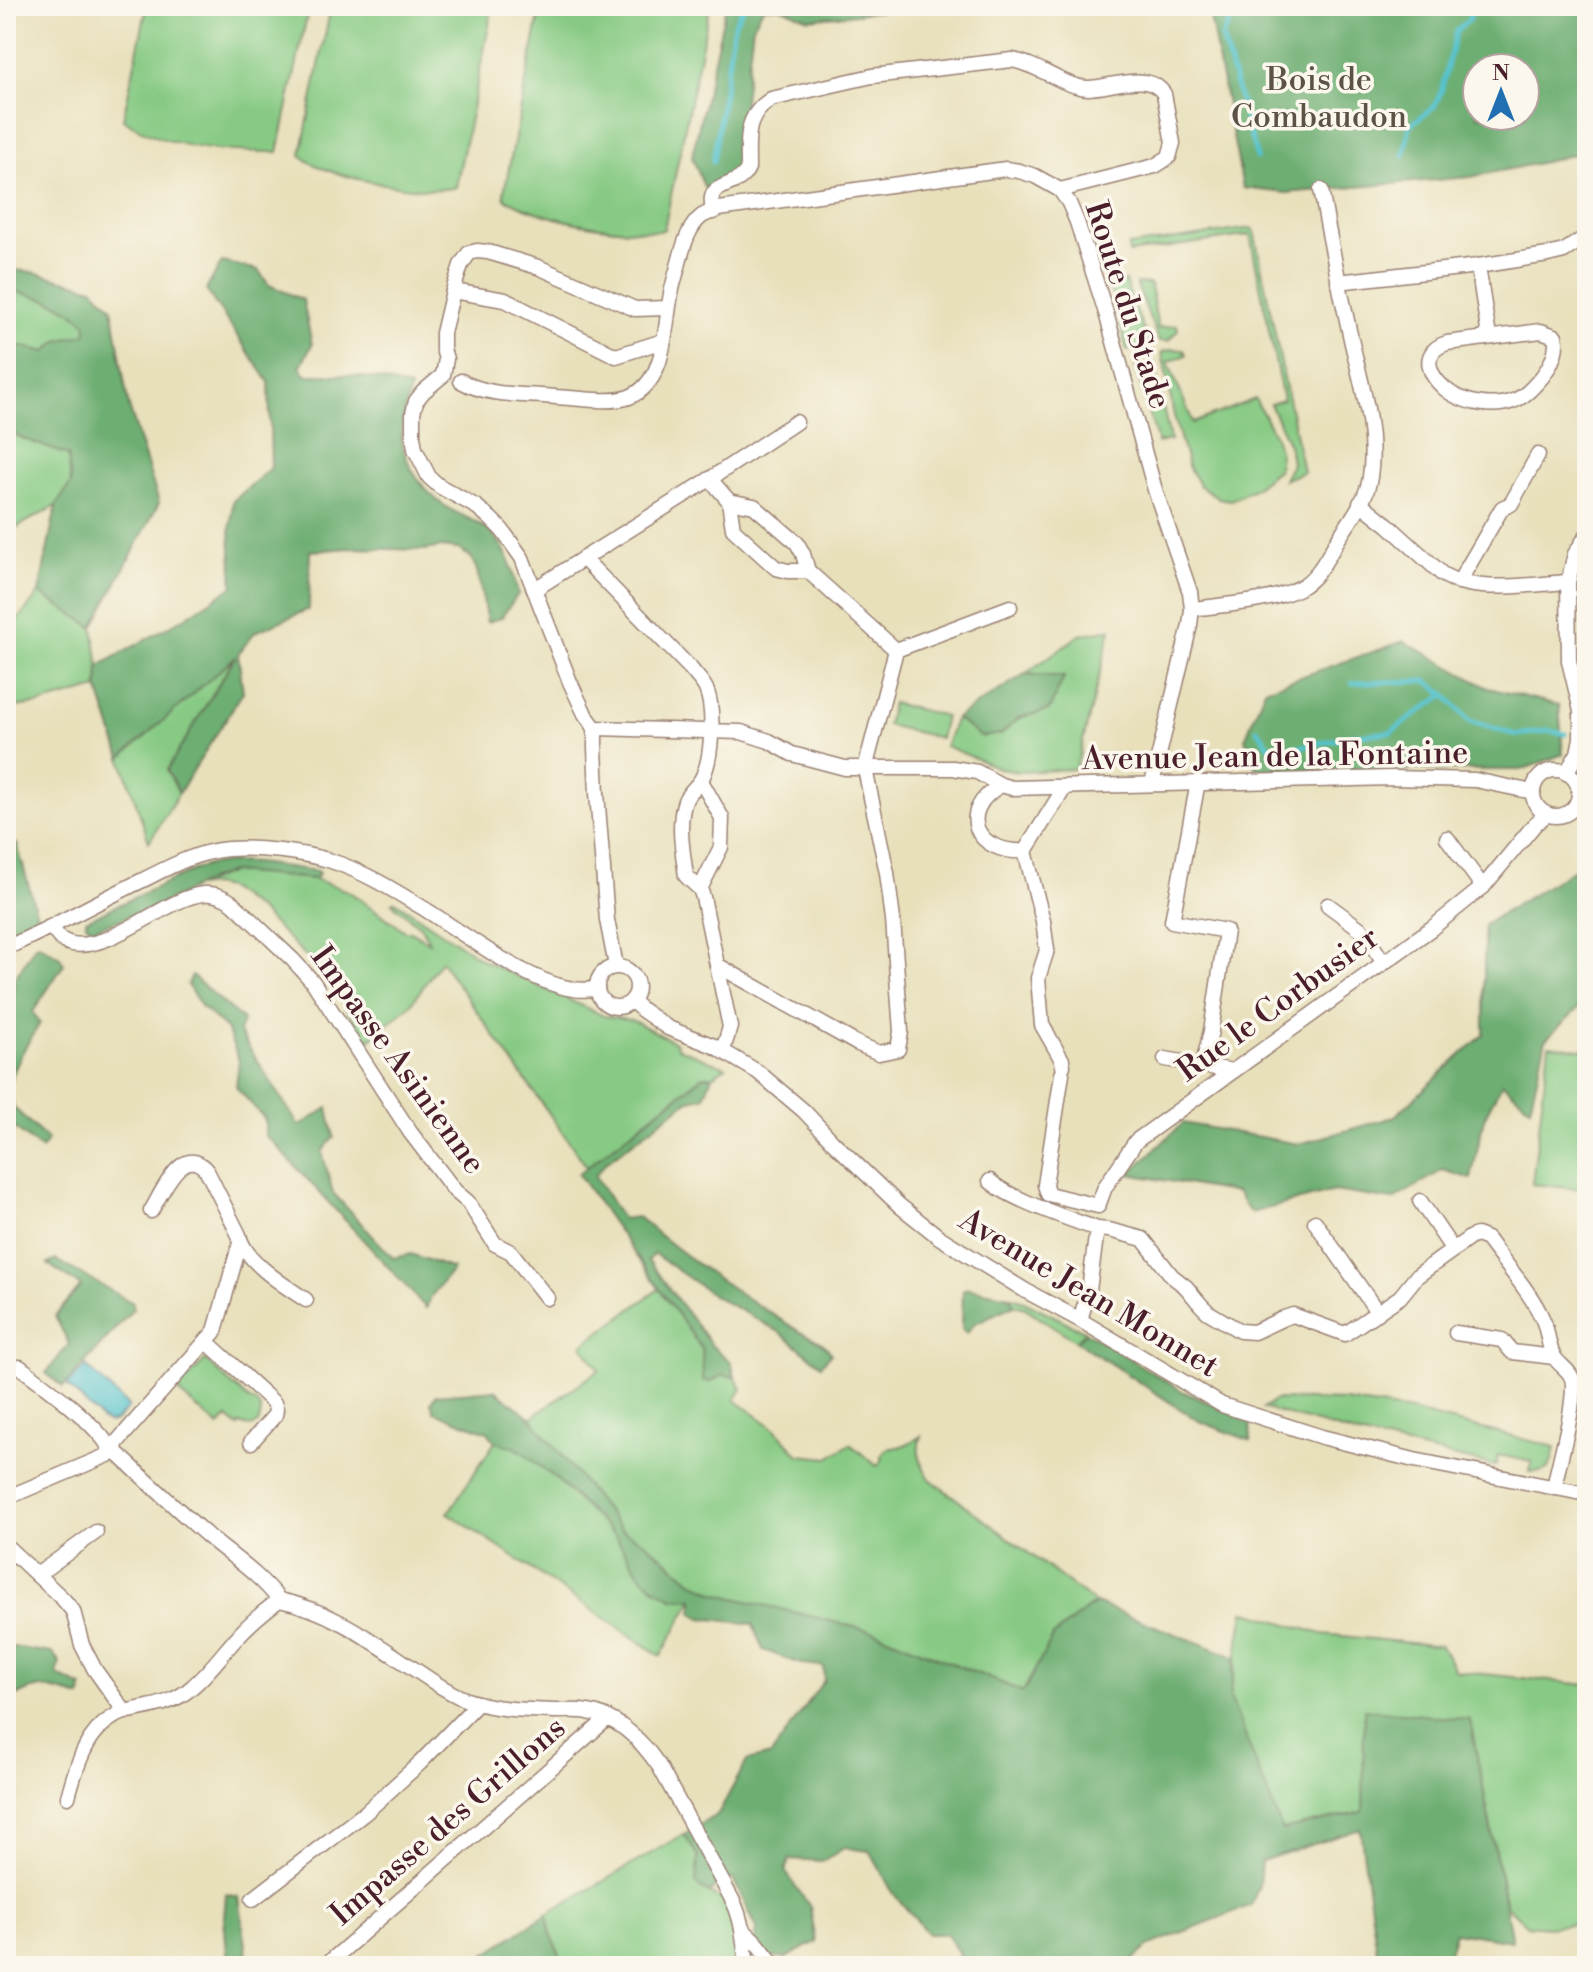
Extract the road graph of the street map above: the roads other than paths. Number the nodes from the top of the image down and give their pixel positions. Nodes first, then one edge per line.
1 (1060, 190) junction
2 (1321, 190) dead end
3 (713, 212) junction
4 (1587, 236) edge
5 (1478, 266) junction
6 (1338, 282) junction
7 (453, 291) junction
8 (668, 308) junction
9 (1489, 337) junction
10 (663, 341) junction
11 (461, 381) dead end
12 (796, 422) dead end
13 (1538, 455) dead end
14 (710, 479) junction
15 (729, 501) junction
16 (1360, 503) junction
17 (1587, 535) edge
18 (583, 558) junction
19 (808, 571) junction
20 (1459, 582) junction
21 (1568, 582) junction
22 (535, 589) junction
23 (1010, 607) dead end
24 (1192, 609) junction
25 (896, 650) junction
26 (595, 728) junction
27 (710, 730) junction
28 (865, 769) junction
29 (1566, 773) junction
30 (701, 781) junction
31 (1198, 782) junction
32 (1152, 784) junction
33 (1001, 785) junction
34 (1065, 787) junction
35 (1533, 792) junction
36 (1582, 804) edge
37 (1547, 814) junction
38 (1447, 838) dead end
39 (1025, 851) junction
40 (1483, 887) junction
41 (700, 889) junction
42 (1328, 905) dead end
43 (52, 927) junction
44 (6, 948) edge
45 (1384, 963) junction
46 (717, 965) junction
47 (616, 966) junction
48 (597, 988) junction
49 (632, 1001) junction
50 (723, 1050) junction
51 (1165, 1059) dead end
52 (1203, 1064) junction
53 (1233, 1071) junction
54 (990, 1181) dead end
55 (1420, 1201) dead end
56 (151, 1211) dead end
57 (1315, 1222) dead end
58 (1097, 1229) junction
59 (240, 1243) junction
60 (1453, 1250) junction
61 (547, 1298) dead end
62 (306, 1300) dead end
63 (1378, 1313) junction
64 (1080, 1320) junction
65 (1456, 1333) dead end
66 (207, 1342) junction
67 (1554, 1357) junction
68 (20, 1367) dead end
69 (1570, 1410) junction
70 (1587, 1413) edge
71 (251, 1442) dead end
72 (113, 1453) junction
73 (1554, 1488) junction
74 (1587, 1494) edge
75 (6, 1498) edge
76 (96, 1532) dead end
77 (6, 1546) edge
78 (37, 1575) junction
79 (279, 1600) junction
80 (478, 1703) junction
81 (125, 1712) junction
82 (608, 1718) junction
83 (68, 1797) dead end
84 (253, 1899) dead end
85 (742, 1929) junction
86 (325, 1966) edge
87 (747, 1966) edge
88 (775, 1966) edge

1 - 3 street, Route du Stade
1 - 3 street
1 - 24 street, Route du Stade
2 - 6 street
3 - 8 street
4 - 5 street
5 - 6 street
5 - 9 street
6 - 16 street
7 - 8 street
7 - 10 street
7 - 22 street
8 - 10 street
9 - 9 street
10 - 11 street
12 - 14 street
13 - 20 street
14 - 15 street
14 - 18 street
15 - 19 street
15 - 19 street
16 - 20 street
16 - 24 street
17 - 21 street
18 - 22 street
18 - 27 street
19 - 25 street
20 - 21 street
21 - 29 street
22 - 26 street
23 - 25 street
24 - 32 street
25 - 28 street
26 - 27 street, Avenue Jean de la Fontaine
26 - 47 street
27 - 28 street, Avenue Jean de la Fontaine
27 - 30 street
28 - 33 street, Avenue Jean de la Fontaine
28 - 46 street
29 - 35 street
29 - 36 street
30 - 41 street
30 - 41 street
31 - 32 street, Avenue Jean de la Fontaine
31 - 35 street, Avenue Jean de la Fontaine
31 - 52 street
32 - 34 street, Avenue Jean de la Fontaine
33 - 34 street, Avenue Jean de la Fontaine
33 - 39 street
34 - 39 street, Avenue Jean de la Fontaine
35 - 37 street
36 - 37 street
37 - 40 street, Rue le Corbusier
38 - 40 street
39 - 53 street, Rue le Corbusier
40 - 45 street, Rue le Corbusier
41 - 46 street
42 - 45 street
43 - 44 street
43 - 48 street
43 - 61 street, Impasse Asinienne
45 - 53 street, Rue le Corbusier
46 - 50 street
47 - 48 street
47 - 49 street
48 - 49 street
49 - 50 street, Avenue Jean Monnet
50 - 64 street, Avenue Jean Monnet
51 - 52 street
52 - 53 street
54 - 58 street
55 - 60 street
56 - 59 street
57 - 63 street
58 - 63 street
58 - 64 street
59 - 62 street
59 - 66 street
60 - 63 street
60 - 67 street
64 - 73 street, Avenue Jean Monnet
65 - 67 street
66 - 71 street
66 - 72 street
67 - 69 street
68 - 72 street
69 - 70 street
69 - 73 street
72 - 75 street
72 - 79 street
73 - 74 street, Avenue Jean Monnet
76 - 78 street
77 - 78 street
78 - 81 street
79 - 80 street
79 - 81 street
80 - 82 street
80 - 84 street
81 - 83 street
82 - 85 street
82 - 86 street, Impasse des Grillons
85 - 87 street
85 - 88 street

